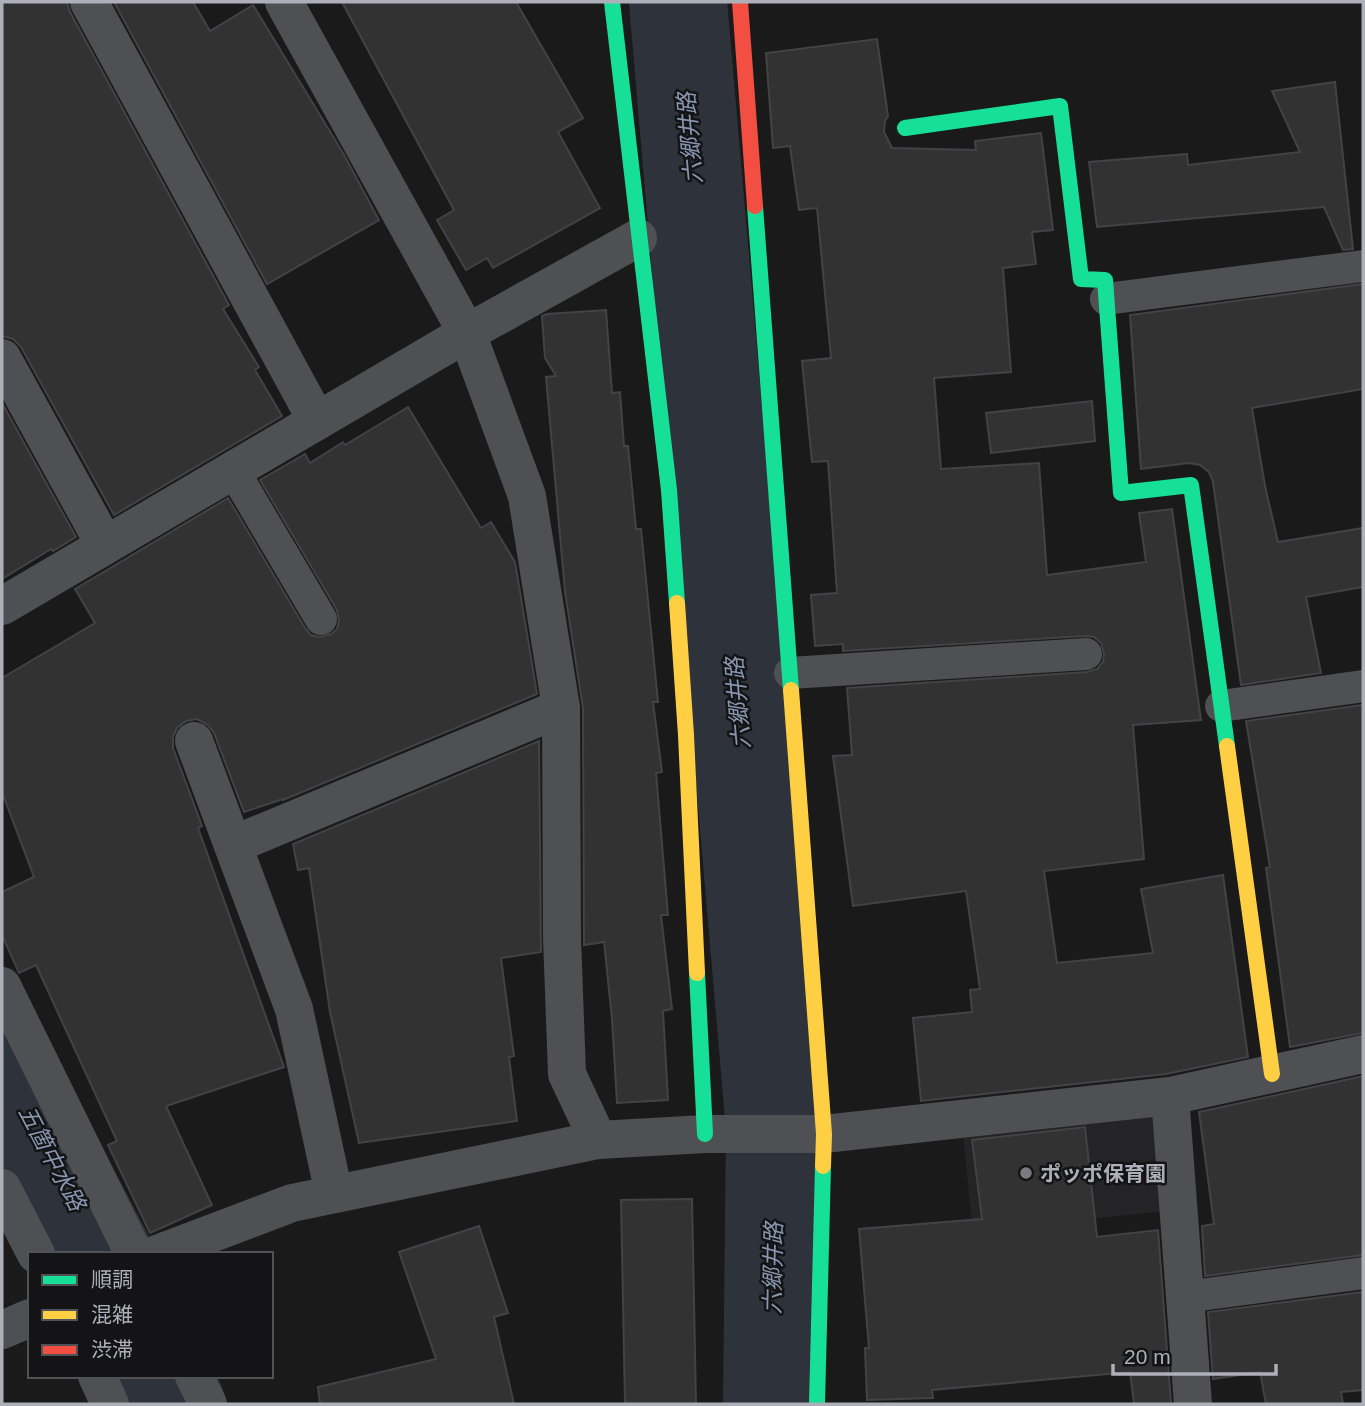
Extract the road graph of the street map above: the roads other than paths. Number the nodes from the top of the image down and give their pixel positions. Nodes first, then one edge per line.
1 (89, 2) edge
2 (284, 2) edge
3 (612, 2) edge
4 (740, 2) edge
5 (905, 128) dead end
6 (638, 238) junction
7 (1363, 266) edge
8 (1106, 299) junction
9 (467, 333) junction
10 (2, 358) edge
11 (317, 421) junction
12 (233, 470) junction
13 (106, 545) junction
14 (2, 606) edge
15 (321, 619) dead end
16 (1086, 654) dead end
17 (790, 674) junction
18 (1363, 686) edge
19 (1221, 706) junction
20 (561, 708) junction
21 (194, 741) dead end
22 (233, 845) junction
23 (2, 986) edge
24 (1363, 1054) edge
25 (1272, 1074) junction
26 (1170, 1096) junction
27 (705, 1133) junction
28 (812, 1134) junction
29 (598, 1140) junction
30 (2, 1188) edge
31 (334, 1194) junction
32 (35, 1252) edge
33 (133, 1252) edge
34 (162, 1252) edge
35 (1363, 1273) edge
36 (1185, 1297) junction
37 (28, 1319) edge
38 (2, 1330) edge
39 (98, 1378) edge
40 (195, 1378) edge
41 (110, 1404) edge
42 (208, 1404) edge
43 (817, 1404) edge
44 (1193, 1404) edge

1 - 11 street
2 - 9 street
3 - 6 street
4 - 17 street
5 - 8 street
6 - 9 street
6 - 27 street
7 - 8 lane
8 - 19 street
9 - 11 street
9 - 20 street
10 - 13 street
11 - 12 street
12 - 13 street
12 - 15 lane
13 - 14 street
16 - 17 lane
17 - 28 street
18 - 19 lane
19 - 25 street
20 - 22 street
20 - 29 street
21 - 22 street
22 - 31 street
23 - 33 street
24 - 25 street
25 - 26 street
26 - 28 street
26 - 36 street
27 - 28 street
27 - 29 street
28 - 43 street
29 - 31 street
30 - 32 street
31 - 34 street
35 - 36 lane
36 - 44 street
37 - 38 street
39 - 41 street
40 - 42 street

